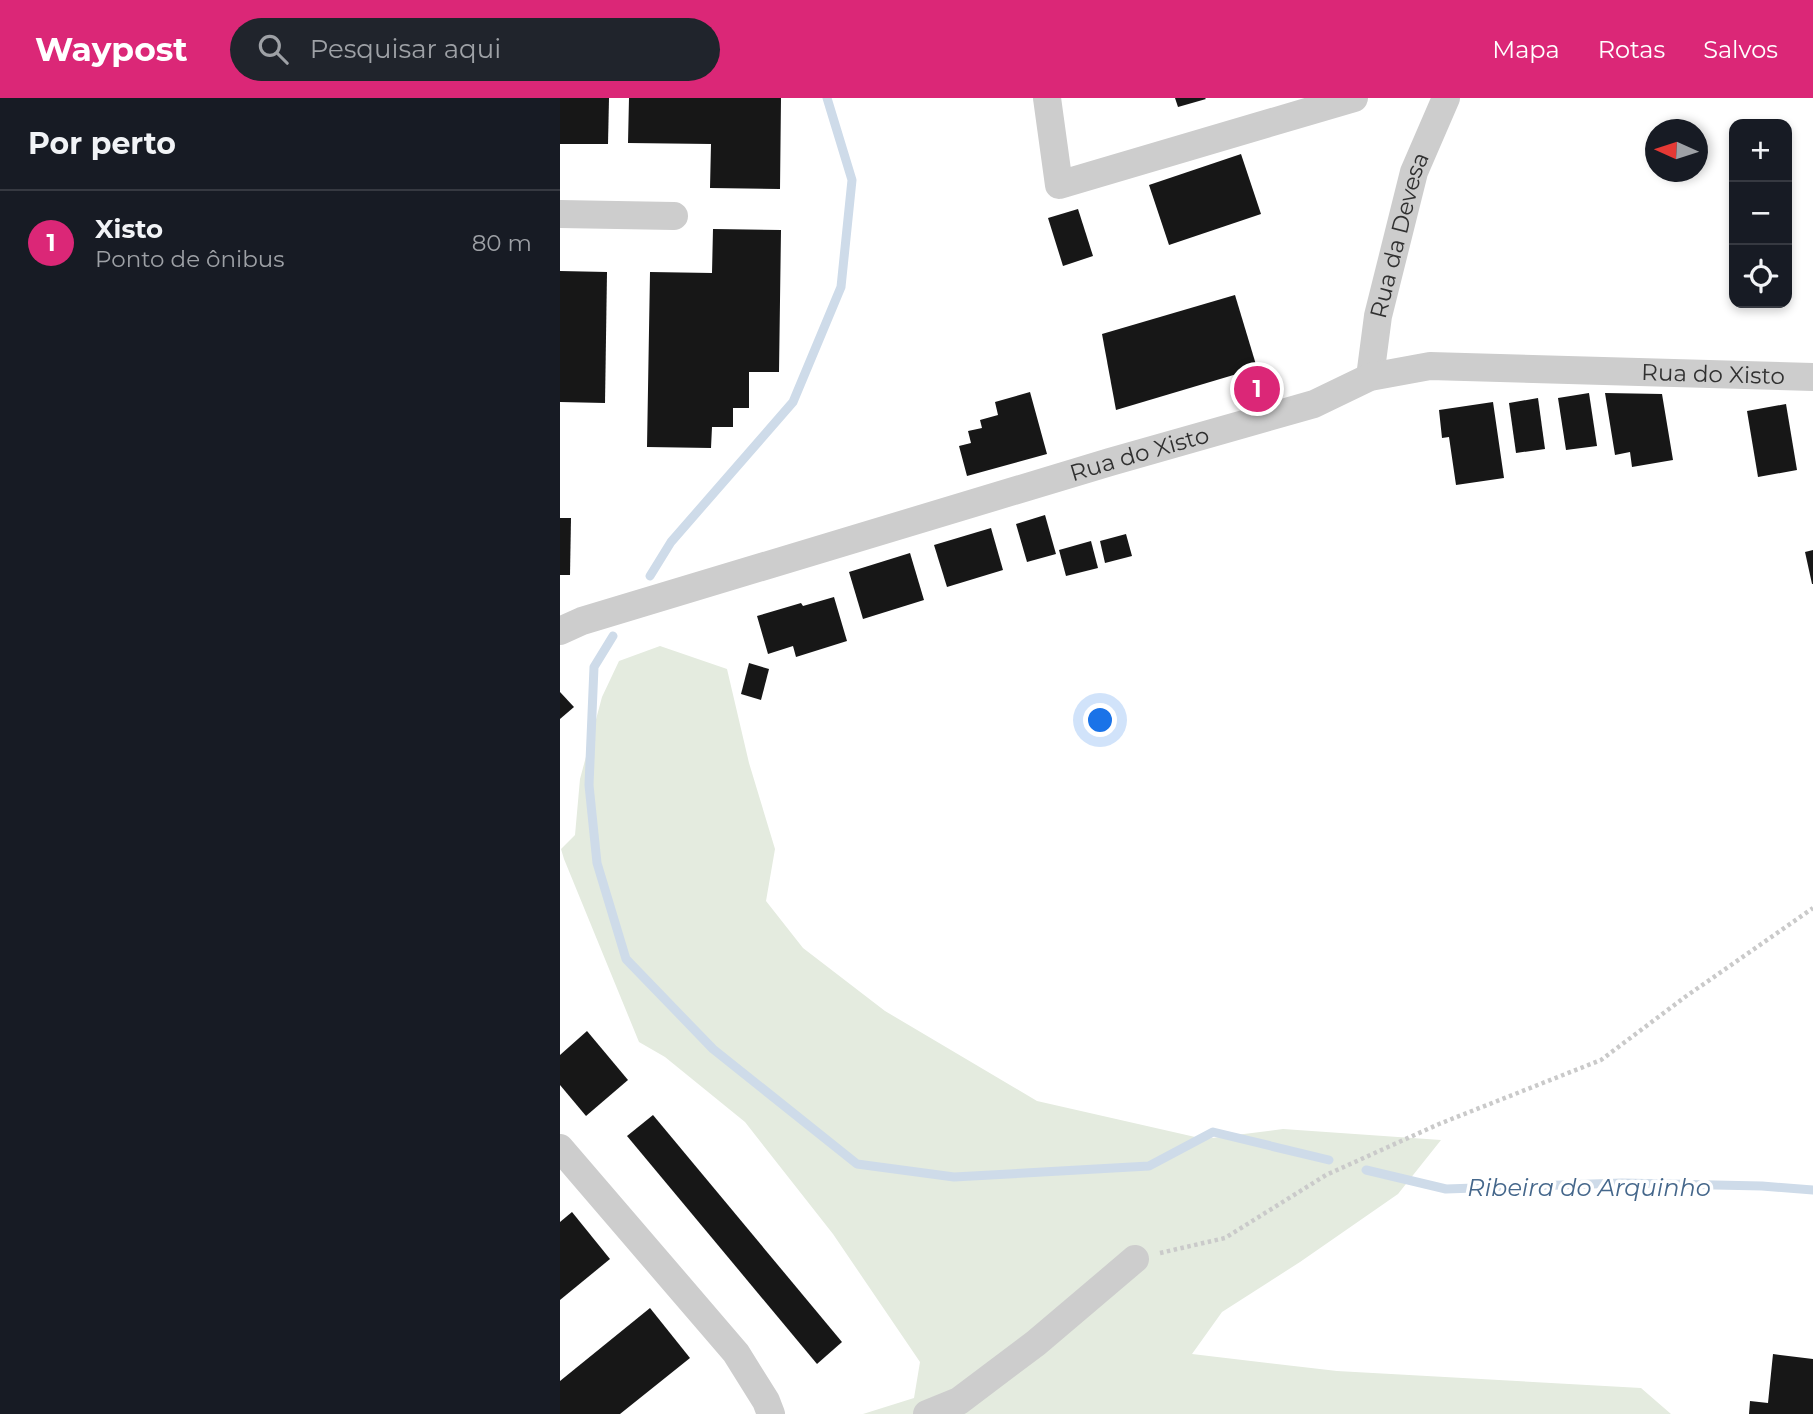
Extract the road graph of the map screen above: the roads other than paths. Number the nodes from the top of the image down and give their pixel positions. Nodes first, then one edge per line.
1 (1047, 98) edge
2 (1354, 98) edge
3 (1446, 98) edge
4 (560, 214) edge
5 (674, 216) dead end
6 (1370, 377) junction
7 (1813, 377) edge
8 (560, 631) edge
9 (561, 1151) edge
10 (1135, 1259) road end
11 (771, 1414) edge
12 (927, 1414) edge

1 - 2 street
3 - 6 street, Rua da Devesa
4 - 5 street
6 - 7 street, Rua do Xisto
6 - 8 street, Rua do Xisto
9 - 11 street
10 - 12 street

